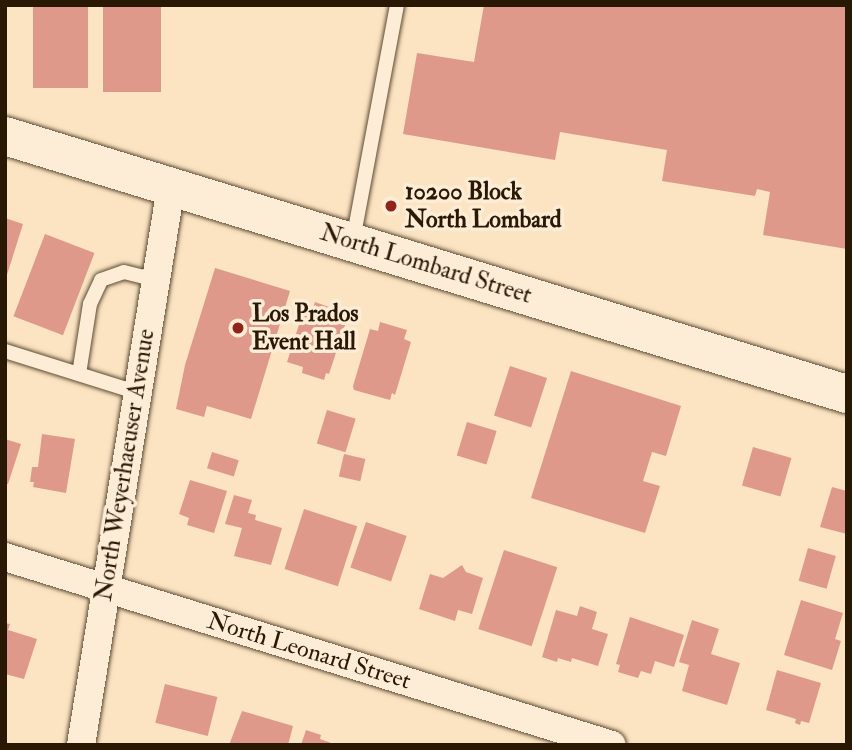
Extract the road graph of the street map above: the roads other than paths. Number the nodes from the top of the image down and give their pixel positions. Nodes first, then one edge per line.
1 (397, 5) edge
2 (5, 136) edge
3 (171, 187) junction
4 (353, 242) junction
5 (155, 280) junction
6 (5, 351) edge
7 (79, 374) junction
8 (136, 392) junction
9 (847, 394) edge
10 (5, 557) edge
11 (104, 587) junction
12 (81, 745) edge
13 (612, 745) edge

1 - 4 lane
2 - 3 main road, North Lombard Street
3 - 4 main road, North Lombard Street
3 - 5 street, North Weyerhaeuser Avenue
4 - 9 main road, North Lombard Street
5 - 7 lane
5 - 8 street, North Weyerhaeuser Avenue
6 - 7 lane
7 - 8 lane
8 - 11 street, North Weyerhaeuser Avenue
10 - 11 street, North Leonard Street
11 - 12 street, North Weyerhaeuser Avenue
11 - 13 street, North Leonard Street

